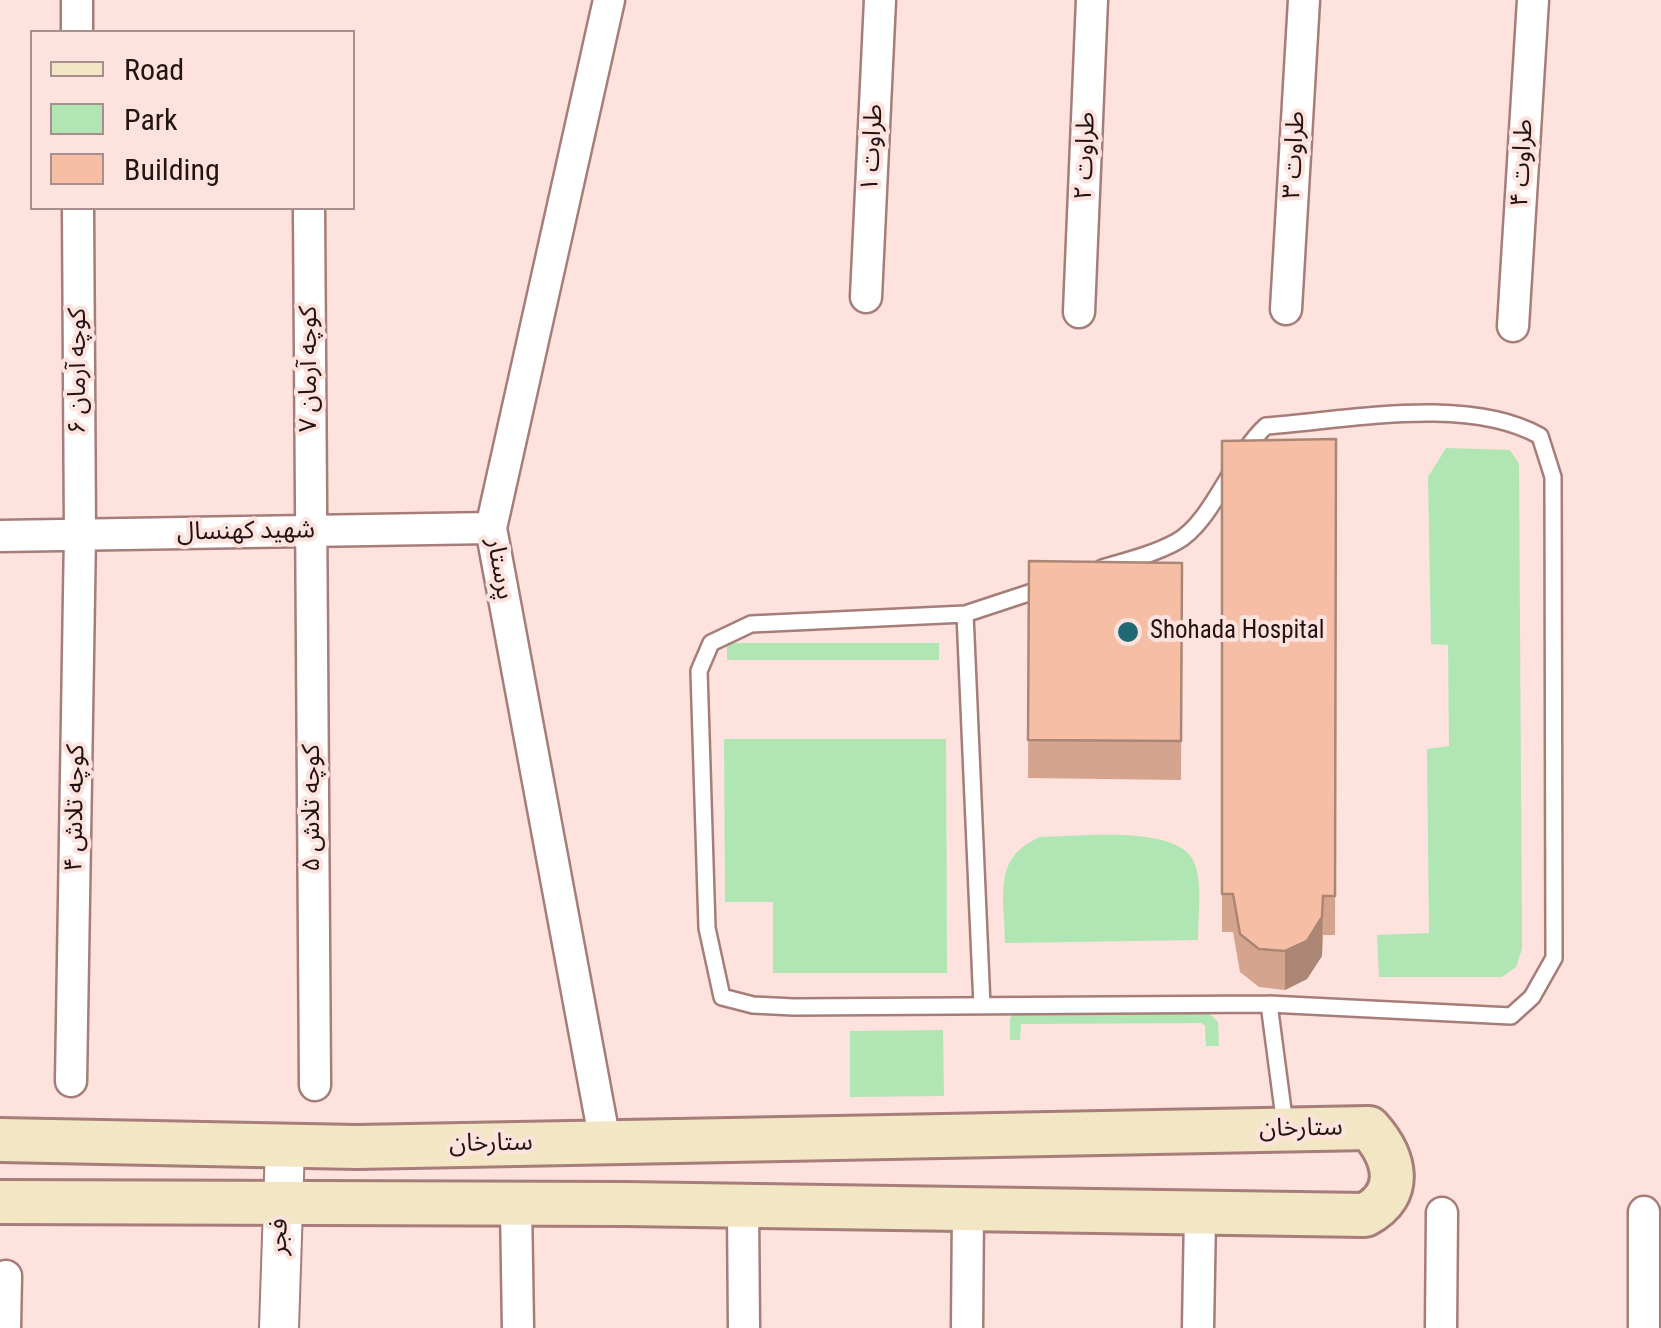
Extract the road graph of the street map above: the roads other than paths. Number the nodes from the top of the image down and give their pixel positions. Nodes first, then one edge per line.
1 (77, 0) edge
2 (608, 0) edge
3 (880, 0) edge
4 (1092, 0) edge
5 (1304, 0) edge
6 (1533, 0) edge
7 (76, 30) edge
8 (78, 210) edge
9 (309, 210) edge
10 (866, 297) dead end
11 (1286, 309) dead end
12 (1079, 312) dead end
13 (1514, 326) dead end
14 (491, 528) junction
15 (310, 531) junction
16 (80, 534) junction
17 (0, 536) edge
18 (1084, 575) edge
19 (1066, 580) edge
20 (965, 614) junction
21 (1269, 1004) junction
22 (982, 1006) junction
23 (71, 1082) dead end
24 (315, 1085) dead end
25 (1286, 1129) junction
26 (0, 1140) edge
27 (605, 1142) junction
28 (284, 1146) junction
29 (0, 1202) edge
30 (516, 1204) junction
31 (280, 1206) junction
32 (744, 1207) junction
33 (968, 1212) junction
34 (1644, 1212) dead end
35 (1442, 1213) dead end
36 (1200, 1214) junction
37 (6, 1276) dead end
38 (5, 1328) edge
39 (279, 1328) edge
40 (518, 1328) edge
41 (744, 1328) edge
42 (968, 1328) edge
43 (1198, 1328) edge
44 (1440, 1328) edge
45 (1644, 1328) edge

1 - 7 street
2 - 14 street, پرستار
3 - 10 street, طراوت ۱
4 - 12 street, طراوت ۲
5 - 11 street, طراوت ۳
6 - 13 street, طراوت ۴
8 - 16 street, کوچه آرمان ۶
9 - 15 street, کوچه آرمان ۷
14 - 15 street, شهید کهنسال
14 - 27 street, پرستار
15 - 16 street, شهید کهنسال
15 - 24 street, کوچه تلاش ۵
16 - 17 street, شهید کهنسال
16 - 23 street, کوچه تلاش ۴
18 - 21 lane
19 - 20 lane
20 - 22 lane
20 - 22 lane
21 - 22 lane
21 - 25 lane
25 - 27 main road, ستارخان
25 - 36 main road, ستارخان
26 - 28 main road, ستارخان
27 - 28 main road, ستارخان
28 - 31 street, فجر
29 - 31 main road, ستارخان
30 - 31 main road, ستارخان
30 - 32 main road, ستارخان
30 - 40 street
31 - 39 street, فجر
32 - 33 main road, ستارخان
32 - 41 street
33 - 36 main road, ستارخان
33 - 42 street
34 - 45 street
35 - 44 street
36 - 43 street
37 - 38 street

